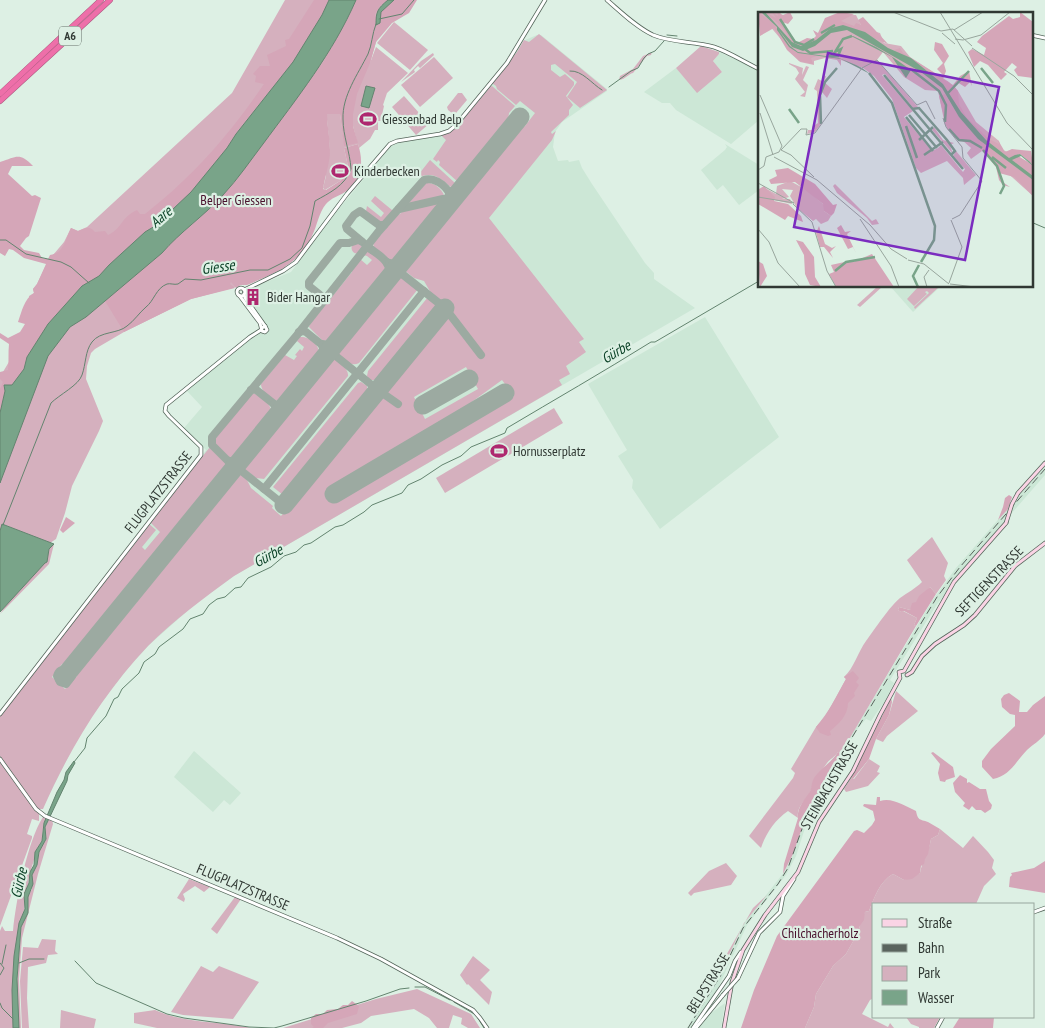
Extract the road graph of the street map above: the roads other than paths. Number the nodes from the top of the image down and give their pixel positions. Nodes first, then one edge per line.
1 (101, 0) edge
2 (110, 0) edge
3 (545, 0) edge
4 (607, 0) edge
5 (1032, 36) edge
6 (1045, 38) edge
7 (758, 68) edge
8 (0, 94) edge
9 (0, 101) edge
10 (244, 292) junction
11 (239, 295) junction
12 (263, 328) junction
13 (1045, 463) edge
14 (1045, 543) edge
15 (904, 671) junction
16 (907, 675) junction
17 (900, 678) junction
18 (0, 714) edge
19 (0, 759) edge
20 (794, 878) junction
21 (743, 950) junction
22 (487, 1028) edge
23 (694, 1028) edge
24 (724, 1028) edge

1 - 8 highway, A6
2 - 9 highway, A6
3 - 10 street
4 - 7 street
5 - 6 street
10 - 11 street
10 - 11 street
10 - 12 street
11 - 12 street
12 - 18 street, FLUGPLATZSTRASSE
13 - 15 main road, STEINBACHSTRASSE, bridge
14 - 16 main road, SEFTIGENSTRASSE
15 - 16 main road
15 - 17 main road, STEINBACHSTRASSE
16 - 17 main road
17 - 20 main road, STEINBACHSTRASSE
19 - 22 street, FLUGPLATZSTRASSE
20 - 21 main road
20 - 23 street, BELPSTRASSE, bridge
21 - 23 street, BELPSTRASSE
21 - 24 main road

